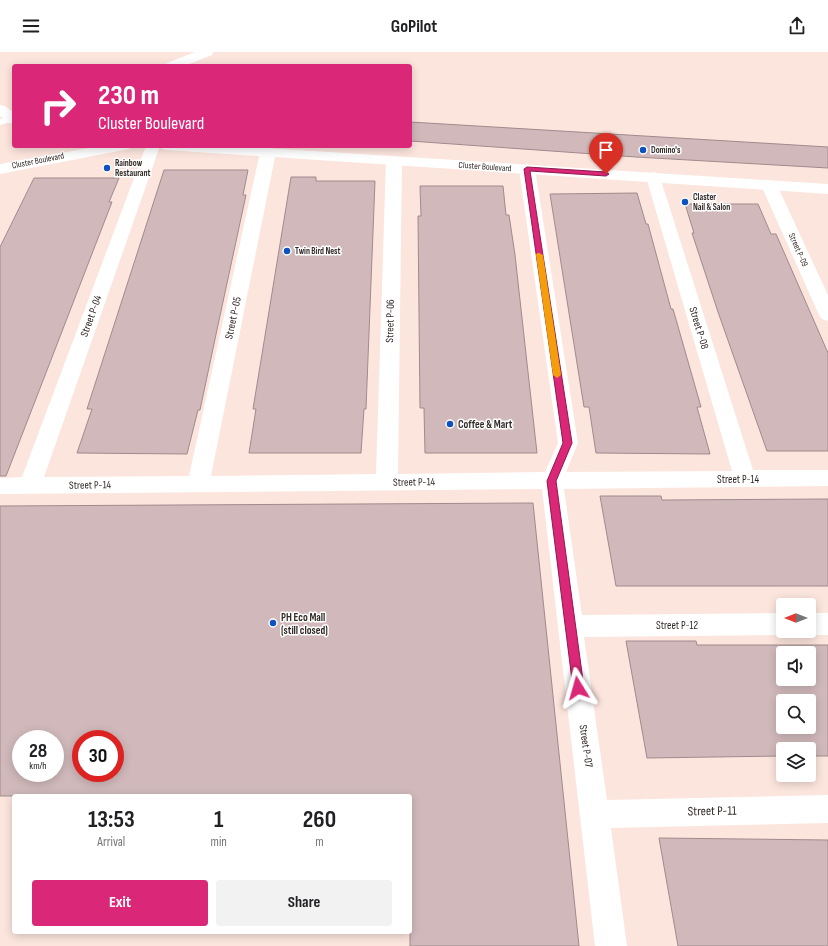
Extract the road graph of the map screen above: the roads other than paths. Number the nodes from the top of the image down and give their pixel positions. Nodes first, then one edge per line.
1 (207, 52) edge
2 (177, 64) edge
3 (0, 109) edge
4 (9, 120) edge
5 (113, 148) edge
6 (152, 148) edge
7 (201, 148) edge
8 (268, 152) junction
9 (394, 161) junction
10 (4, 168) edge
11 (527, 169) junction
12 (654, 178) junction
13 (0, 184) edge
14 (769, 185) junction
15 (828, 189) edge
16 (828, 315) edge
17 (828, 478) edge
18 (744, 479) junction
19 (552, 481) junction
20 (387, 482) junction
21 (198, 484) junction
22 (30, 485) junction
23 (0, 486) edge
24 (776, 624) edge
25 (816, 624) edge
26 (828, 624) edge
27 (570, 626) junction
28 (828, 809) edge
29 (595, 814) junction
30 (611, 946) edge

1 - 2 street
3 - 4 street
5 - 10 street, Cluster Boulevard
6 - 22 street, Street P-04
7 - 8 street, Cluster Boulevard
8 - 9 street, Cluster Boulevard
8 - 21 street, Street P-05
9 - 11 street, Cluster Boulevard
9 - 20 street, Street P-06
10 - 13 street
11 - 12 street, Cluster Boulevard
11 - 19 street, Street P-07
12 - 14 street, Cluster Boulevard
12 - 18 street, Street P-08
14 - 15 street, Cluster Boulevard
14 - 16 street, Street P-09
17 - 18 street, Street P-14
18 - 19 street, Street P-14
19 - 20 street, Street P-14
19 - 27 street, Street P-07
20 - 21 street, Street P-14
21 - 22 street, Street P-14
22 - 23 street, Street P-14
24 - 27 street, Street P-12
25 - 26 street
27 - 29 street, Street P-07
28 - 29 street, Street P-11
29 - 30 street, Street P-07

